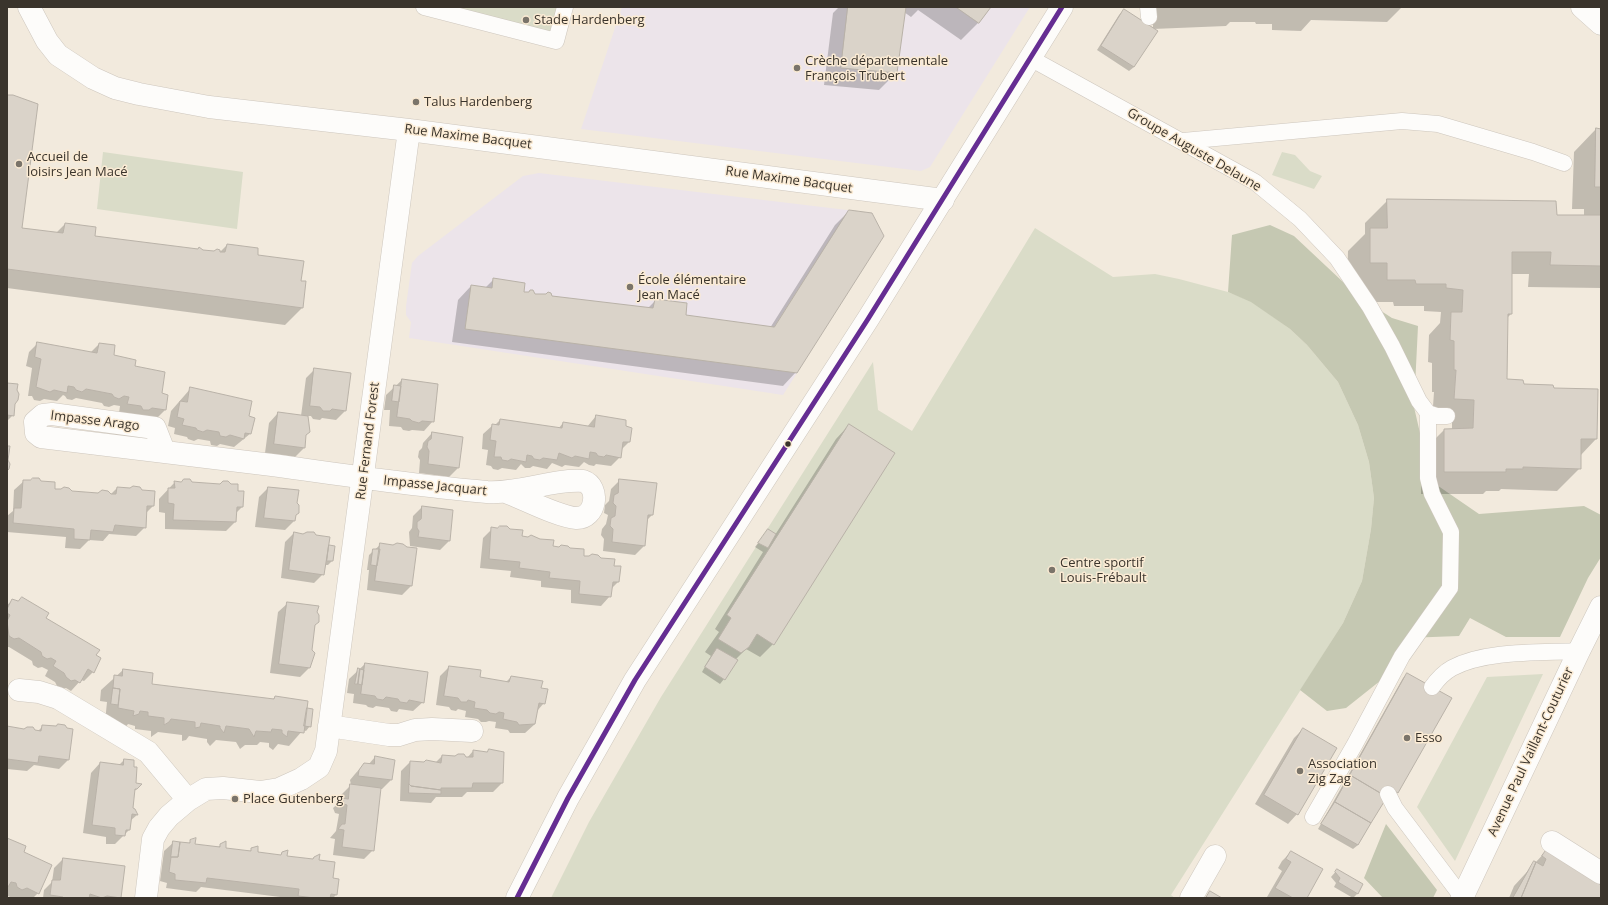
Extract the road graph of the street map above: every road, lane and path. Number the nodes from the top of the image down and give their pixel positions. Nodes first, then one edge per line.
1 (29, 7) edge
2 (424, 7) edge
3 (565, 7) edge
4 (1062, 7) edge
5 (1582, 7) edge
6 (1601, 24) edge
7 (1030, 58) junction
8 (409, 130) junction
9 (1182, 141) junction
10 (1564, 163) dead end
11 (943, 200) junction
12 (1428, 413) junction
13 (1447, 416) dead end
14 (164, 451) junction
15 (363, 477) junction
16 (506, 492) dead end
17 (1601, 607) edge
18 (1579, 651) junction
19 (1432, 687) dead end
20 (19, 690) dead end
21 (329, 726) junction
22 (472, 731) dead end
23 (1388, 794) dead end
24 (188, 800) junction
25 (1312, 817) dead end
26 (1552, 842) dead end
27 (1215, 856) dead end
28 (1601, 873) edge
29 (146, 898) edge
30 (517, 898) edge
31 (1191, 898) edge
32 (1462, 898) edge

1 - 8 street, Rue Maxime Bacquet
2 - 3 lane
4 - 7 street
5 - 6 street
7 - 9 lane, Groupe Auguste Delaune
7 - 11 street
8 - 11 street, Rue Maxime Bacquet
8 - 15 street, Rue Fernand Forest
9 - 10 lane
9 - 12 lane, Groupe Auguste Delaune
11 - 30 street
12 - 13 lane
12 - 25 lane
14 - 14 street, Impasse Arago
14 - 15 street, Impasse Arago
15 - 16 street, Impasse Jacquart
15 - 21 street, Rue Fernand Forest
17 - 18 street, Avenue Paul Vaillant-Couturier
18 - 19 lane
18 - 32 street, Avenue Paul Vaillant-Couturier
20 - 24 street
21 - 22 street
21 - 24 street, Rue Fernand Forest
23 - 32 lane
24 - 29 street
26 - 28 street
27 - 31 street

